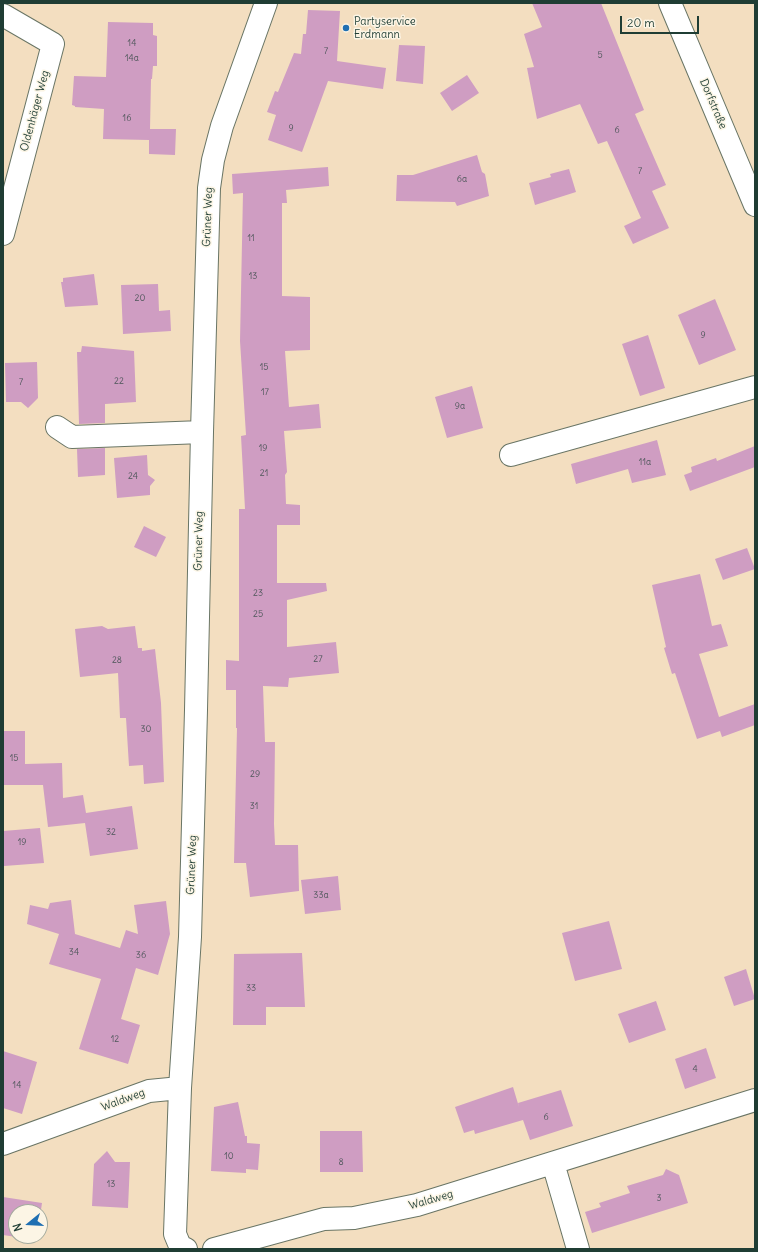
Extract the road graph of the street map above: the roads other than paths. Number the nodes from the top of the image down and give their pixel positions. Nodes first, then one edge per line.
1 (266, 3) edge
2 (670, 3) edge
3 (3, 15) edge
4 (750, 181) edge
5 (755, 205) edge
6 (3, 234) edge
7 (755, 387) edge
8 (57, 427) dead end
9 (202, 432) junction
10 (511, 455) dead end
11 (180, 1088) junction
12 (755, 1100) edge
13 (3, 1144) edge
14 (553, 1163) junction
15 (186, 1249) edge
16 (214, 1249) edge
17 (578, 1249) edge

1 - 9 street, Grüner Weg
2 - 4 street, Dorfstraße
3 - 6 street, Oldenhäger Weg
4 - 5 street, Dorfstraße
7 - 10 street
8 - 9 street
9 - 11 street, Grüner Weg
11 - 13 street, Waldweg
11 - 15 street
12 - 14 street, Waldweg
14 - 16 street, Waldweg
14 - 17 street

